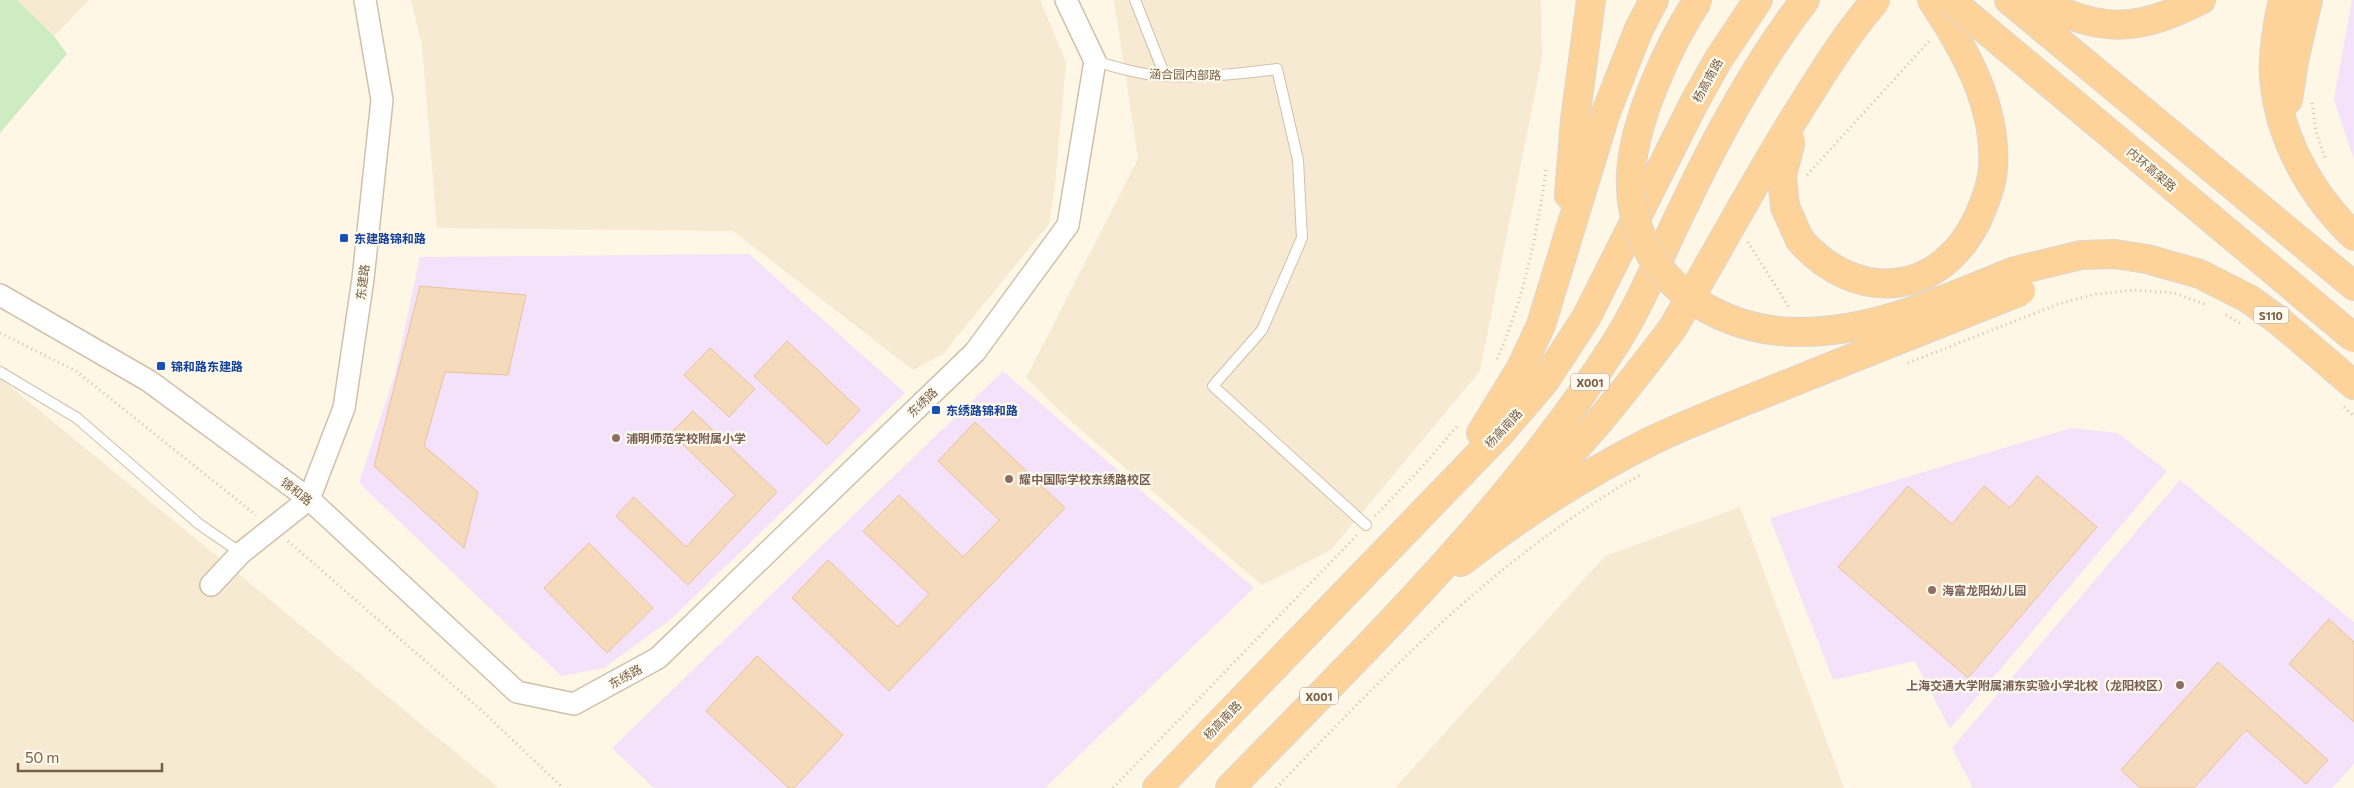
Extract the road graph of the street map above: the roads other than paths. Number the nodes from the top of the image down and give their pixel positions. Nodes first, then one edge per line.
1 (365, 0) edge
2 (1066, 0) edge
3 (1136, 0) edge
4 (1591, 0) edge
5 (1654, 0) edge
6 (1698, 0) edge
7 (1758, 0) edge
8 (1805, 0) edge
9 (1876, 0) edge
10 (1932, 0) edge
11 (1950, 0) edge
12 (2010, 0) edge
13 (2037, 0) edge
14 (2201, 0) edge
15 (2283, 0) edge
16 (2308, 0) edge
17 (1095, 61) junction
18 (1165, 76) junction
19 (1819, 78) junction
20 (2288, 136) junction
21 (2354, 236) edge
22 (1565, 250) junction
23 (2018, 281) junction
24 (2354, 286) edge
25 (0, 295) edge
26 (2354, 338) edge
27 (0, 372) edge
28 (2349, 395) edge
29 (1441, 491) junction
30 (309, 499) junction
31 (1366, 525) road end
32 (241, 553) junction
33 (211, 584) dead end
34 (1409, 603) junction
35 (574, 704) joint
36 (1156, 788) edge
37 (1230, 788) edge

1 - 30 street, 东建路
2 - 17 street
3 - 18 lane
4 - 22 highway
5 - 22 highway
6 - 23 highway, bridge
7 - 29 highway, 杨高南路 / X001
8 - 34 highway, X001
9 - 19 highway, bridge
10 - 19 highway, bridge
11 - 26 highway, 内环高架路, bridge
12 - 24 highway
13 - 14 highway
15 - 20 highway
16 - 20 highway
17 - 18 lane, 涵合园内部路
17 - 35 street, 东绣路
18 - 31 lane, 涵合园内部路
19 - 34 highway, bridge
20 - 21 highway
22 - 29 highway
23 - 28 highway, S110
23 - 34 highway, bridge
25 - 30 street, 锦和路
27 - 32 lane
29 - 36 highway, 杨高南路 / X001
30 - 32 street
30 - 35 street, 锦和路
32 - 33 street
34 - 37 highway, X001

